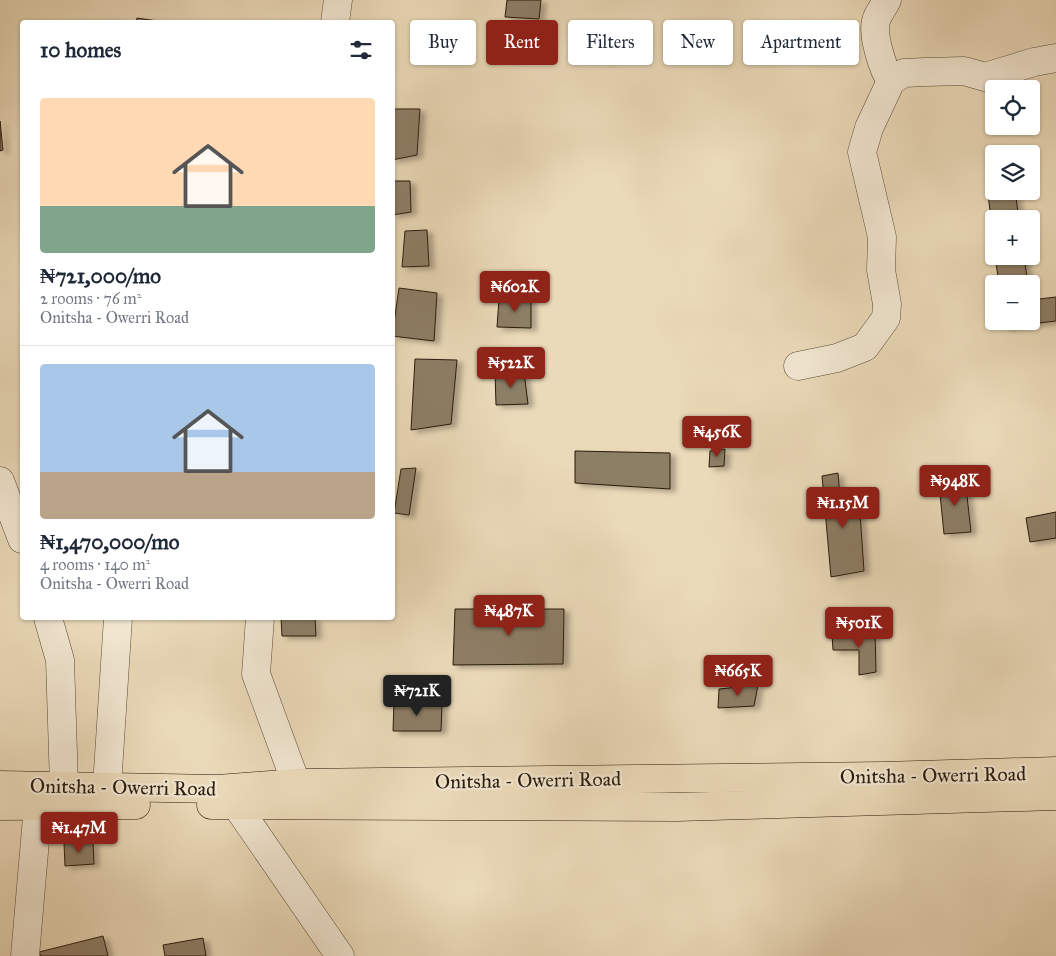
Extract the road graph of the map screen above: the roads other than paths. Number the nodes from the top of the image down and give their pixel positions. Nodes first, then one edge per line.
1 (338, 0) edge
2 (887, 0) edge
3 (335, 20) edge
4 (1056, 58) edge
5 (892, 81) junction
6 (798, 366) dead end
7 (0, 481) edge
8 (20, 534) edge
9 (49, 620) edge
10 (118, 620) edge
11 (260, 620) edge
12 (1056, 771) edge
13 (296, 783) junction
14 (0, 785) edge
15 (64, 785) junction
16 (107, 786) junction
17 (1056, 796) edge
18 (236, 805) junction
19 (0, 806) edge
20 (38, 806) junction
21 (25, 956) edge
22 (340, 956) edge

1 - 3 street
2 - 5 street
4 - 5 street
5 - 6 street
7 - 8 street
9 - 15 street
10 - 16 street
11 - 13 street
12 - 13 highway, Onitsha - Owerri Road
13 - 16 highway, Onitsha - Owerri Road
14 - 15 highway, Onitsha - Owerri Road
15 - 16 highway, Onitsha - Owerri Road
17 - 18 highway, Onitsha - Owerri Road
18 - 20 highway, Onitsha - Owerri Road
18 - 22 street
19 - 20 highway, Onitsha - Owerri Road
20 - 21 street

